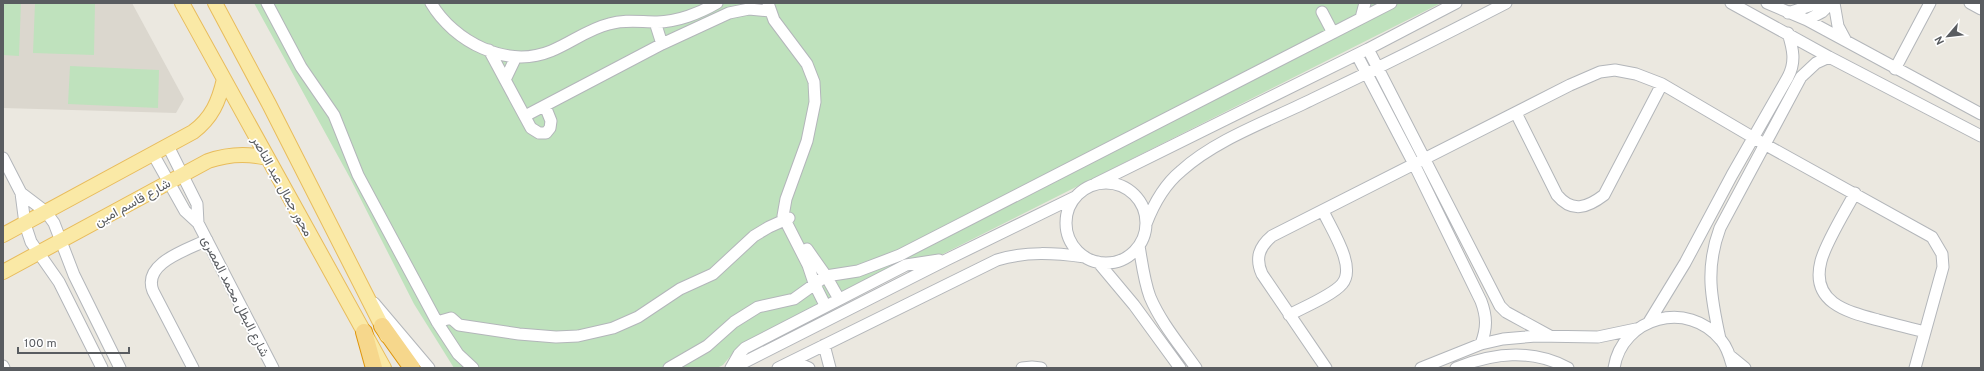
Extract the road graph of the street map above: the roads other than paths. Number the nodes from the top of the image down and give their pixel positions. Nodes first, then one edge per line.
1 (182, 3) edge
2 (215, 3) edge
3 (267, 3) edge
4 (431, 3) edge
5 (717, 3) edge
6 (1365, 3) edge
7 (1391, 3) edge
8 (1456, 3) edge
9 (1506, 3) edge
10 (1731, 3) edge
11 (1768, 3) edge
12 (1818, 3) edge
13 (1833, 3) edge
14 (1930, 3) edge
15 (1970, 3) edge
16 (1746, 6) edge
17 (769, 7) edge
18 (1981, 9) edge
19 (1322, 12) dead end
20 (1788, 12) junction
21 (1361, 18) junction
22 (1807, 20) junction
23 (656, 22) junction
24 (1333, 32) junction
25 (1788, 33) junction
26 (1847, 41) junction
27 (662, 44) junction
28 (1368, 49) junction
29 (489, 50) junction
30 (1357, 55) junction
31 (516, 57) junction
32 (1829, 57) junction
33 (1378, 68) junction
34 (1895, 68) junction
35 (1366, 74) junction
36 (224, 79) junction
37 (505, 80) junction
38 (1662, 84) junction
39 (545, 106) junction
40 (1516, 113) junction
41 (1981, 114) edge
42 (525, 116) junction
43 (1981, 136) edge
44 (1754, 138) junction
45 (1766, 145) junction
46 (168, 146) junction
47 (153, 154) junction
48 (3, 158) edge
49 (267, 158) junction
50 (1425, 159) junction
51 (1414, 164) junction
52 (182, 175) junction
53 (169, 182) junction
54 (1095, 184) junction
55 (21, 192) junction
56 (1855, 193) junction
57 (1075, 197) junction
58 (1323, 211) junction
59 (46, 212) junction
60 (786, 217) junction
61 (198, 223) junction
62 (25, 224) junction
63 (1146, 224) junction
64 (1462, 235) junction
65 (3, 236) edge
66 (207, 240) junction
67 (1452, 240) junction
68 (61, 241) junction
69 (1139, 246) junction
70 (38, 253) junction
71 (1085, 257) junction
72 (946, 260) junction
73 (1098, 262) junction
74 (3, 272) edge
75 (826, 276) junction
76 (814, 283) junction
77 (367, 296) junction
78 (839, 299) junction
79 (825, 305) junction
80 (1289, 315) junction
81 (438, 322) junction
82 (1649, 322) junction
83 (459, 325) junction
84 (382, 326) junction
85 (1636, 329) junction
86 (364, 332) junction
87 (1925, 332) junction
88 (1550, 336) junction
89 (1720, 339) junction
90 (450, 342) junction
91 (824, 344) junction
92 (1481, 344) junction
93 (1729, 355) junction
94 (793, 361) junction
95 (424, 367) edge
96 (102, 368) edge
97 (120, 368) edge
98 (193, 368) edge
99 (273, 368) edge
100 (374, 368) edge
101 (384, 368) edge
102 (403, 368) edge
103 (473, 368) edge
104 (668, 368) edge
105 (732, 368) edge
106 (778, 368) edge
107 (808, 368) edge
108 (830, 368) edge
109 (1022, 368) edge
110 (1041, 368) edge
111 (1180, 368) edge
112 (1196, 368) edge
113 (1326, 368) edge
114 (1421, 368) edge
115 (1456, 368) edge
116 (1568, 368) edge
117 (1614, 368) edge
118 (1733, 368) edge
119 (1745, 368) edge
120 (1915, 368) edge

1 - 36 main road, محور جمال عبد الناصر
2 - 77 main road, محور جمال عبد الناصر
3 - 81 street
4 - 29 street
5 - 23 street
6 - 21 street
7 - 21 street
8 - 28 street
9 - 33 street
10 - 16 street
11 - 20 street
12 - 20 street
13 - 22 street
13 - 26 street
14 - 34 street
15 - 18 street
16 - 25 street
17 - 27 street
17 - 60 street
19 - 24 street
20 - 22 street
21 - 24 street
22 - 26 street
23 - 27 street
23 - 31 street
24 - 75 street
25 - 32 street
25 - 44 street
26 - 34 street
27 - 39 street
28 - 30 street
28 - 33 street
29 - 31 street
29 - 37 street
30 - 35 street
30 - 54 street
31 - 37 street
32 - 43 street
32 - 45 street
33 - 35 street
33 - 50 street
34 - 41 street
35 - 51 street
35 - 63 street
36 - 46 main road
36 - 49 main road, محور جمال عبد الناصر
37 - 42 street
38 - 40 street
38 - 40 street
38 - 44 street
39 - 42 street
39 - 42 street
40 - 50 street
44 - 45 street
44 - 82 street
45 - 56 street
45 - 89 street
46 - 47 main road
46 - 52 street
47 - 53 street, شارع البطل محمد المصرى
47 - 59 main road
48 - 55 street
49 - 52 main road, شارع قاسم امين
49 - 86 main road, محور جمال عبد الناصر
50 - 51 street
50 - 64 street
51 - 58 street
51 - 67 street
52 - 53 main road, شارع قاسم امين
52 - 61 street, شارع البطل محمد المصرى
53 - 61 street, شارع البطل محمد المصرى
53 - 68 main road, شارع قاسم امين
54 - 57 street
54 - 63 street
55 - 59 street
55 - 62 street
56 - 87 street
56 - 87 street
57 - 71 street
57 - 72 street
58 - 80 street
58 - 80 street
59 - 62 main road
59 - 68 street
60 - 75 street
60 - 76 street
60 - 83 street
61 - 66 street, شارع البطل محمد المصرى
62 - 65 main road
62 - 70 street
63 - 69 street
64 - 67 street
64 - 88 street
66 - 98 street
66 - 99 street, شارع البطل محمد المصرى
67 - 92 street
68 - 70 main road, شارع قاسم امين
68 - 97 street
69 - 73 street
69 - 112 street
70 - 74 main road, شارع قاسم امين
70 - 96 street
71 - 73 street
71 - 91 street
72 - 78 street
72 - 105 street
73 - 111 street
75 - 76 street
75 - 78 street
76 - 79 street
76 - 104 street
77 - 84 main road, محور جمال عبد الناصر
77 - 95 street
78 - 79 street
79 - 105 street
80 - 113 street
81 - 83 street
81 - 90 street
82 - 85 street
82 - 89 street
83 - 90 street
84 - 95 highway
84 - 102 main road, محور جمال عبد الناصر
85 - 88 street
85 - 117 street
86 - 100 highway
86 - 101 main road, محور جمال عبد الناصر
87 - 120 street
88 - 92 street
89 - 93 street
90 - 103 street
91 - 94 street
91 - 108 street
92 - 114 street
93 - 118 street
93 - 119 street
94 - 106 street
94 - 107 street
109 - 110 street
115 - 116 street

